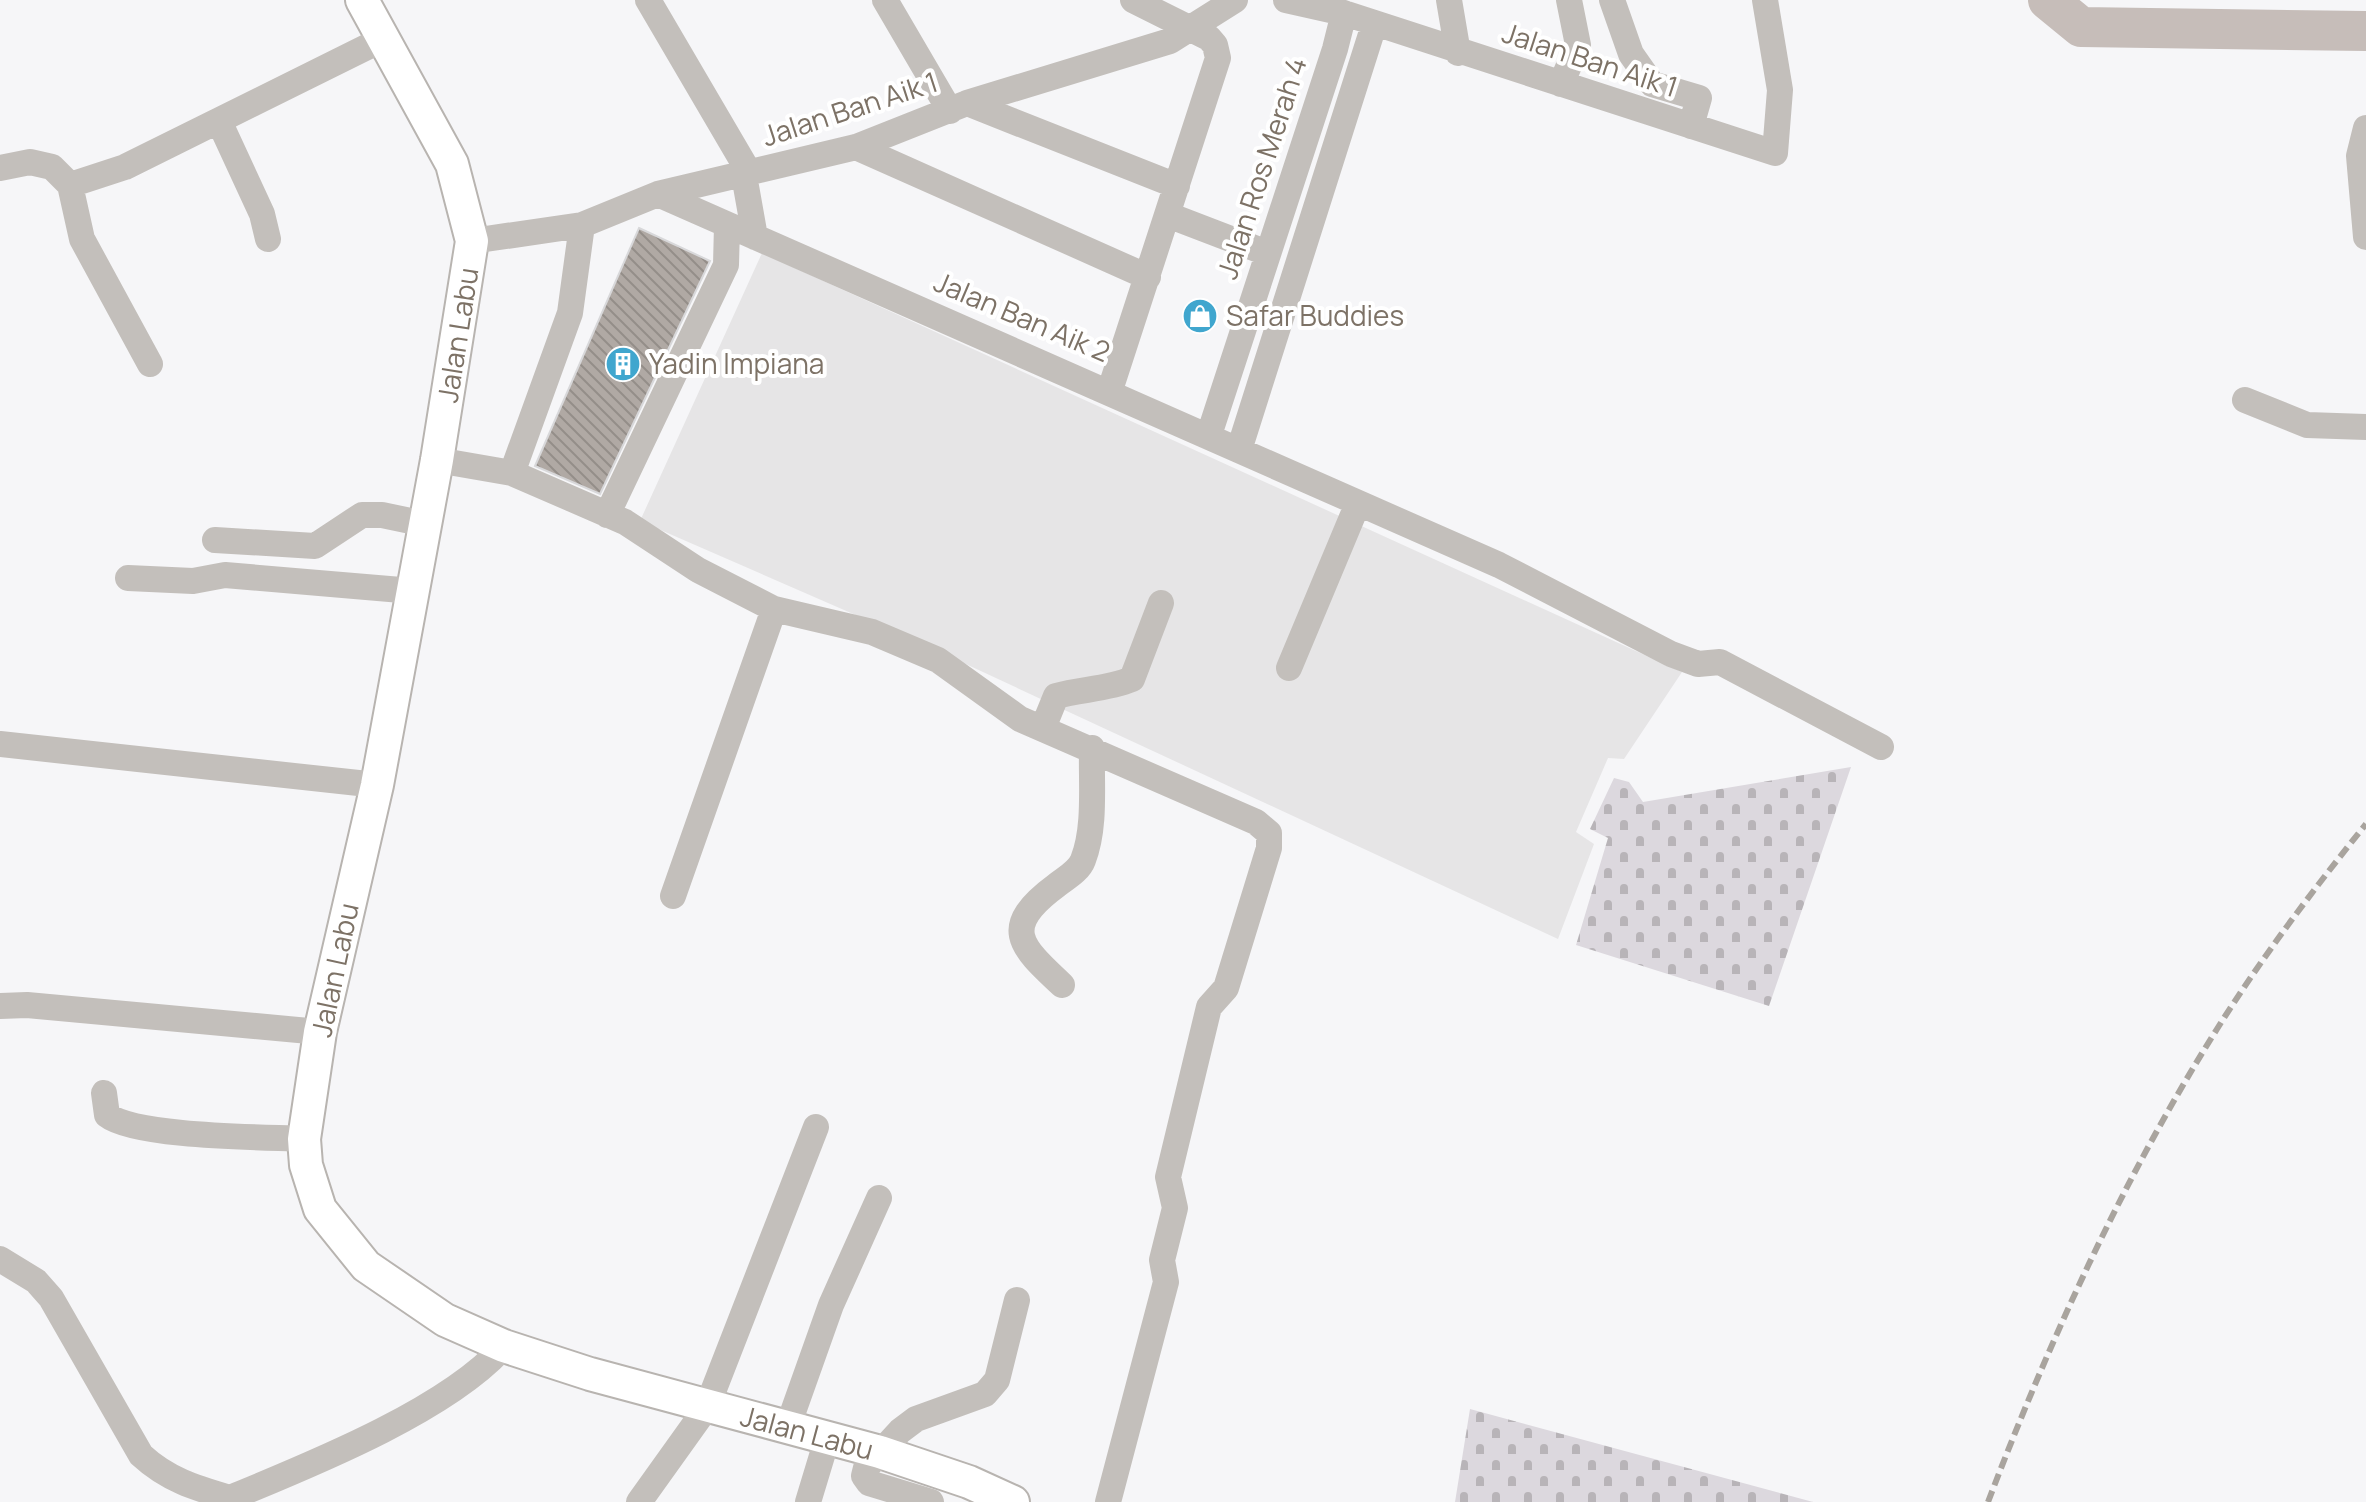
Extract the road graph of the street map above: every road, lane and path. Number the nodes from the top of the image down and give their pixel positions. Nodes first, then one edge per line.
1 (362, 0) edge
2 (648, 0) edge
3 (885, 0) edge
4 (1133, 0) edge
5 (1235, 0) edge
6 (1449, 0) edge
7 (1569, 0) edge
8 (1765, 0) edge
9 (1303, 1) edge
10 (1613, 6) edge
11 (1344, 13) junction
12 (1374, 25) junction
13 (1191, 27) junction
14 (385, 38) junction
15 (1578, 45) junction
16 (1458, 53) junction
17 (1561, 84) junction
18 (959, 107) junction
19 (219, 121) junction
20 (1691, 126) junction
21 (2366, 128) edge
22 (856, 147) junction
23 (2363, 156) edge
24 (0, 168) edge
25 (747, 175) junction
26 (70, 185) junction
27 (1177, 186) junction
28 (658, 194) junction
29 (1168, 215) junction
30 (582, 225) junction
31 (727, 225) junction
32 (755, 237) junction
33 (2366, 237) edge
34 (268, 239) dead end
35 (472, 241) junction
36 (1267, 253) junction
37 (1148, 277) junction
38 (150, 364) dead end
39 (1110, 390) junction
40 (2245, 400) dead end
41 (2366, 427) edge
42 (1209, 435) junction
43 (1239, 450) junction
44 (437, 460) junction
45 (512, 473) junction
46 (1358, 503) junction
47 (607, 515) junction
48 (425, 524) junction
49 (215, 540) dead end
50 (128, 578) dead end
51 (413, 591) junction
52 (1161, 603) dead end
53 (774, 609) junction
54 (1289, 668) dead end
55 (1043, 728) junction
56 (0, 744) edge
57 (1881, 747) dead end
58 (1092, 748) junction
59 (377, 785) junction
60 (673, 896) dead end
61 (1062, 985) dead end
62 (2, 1005) edge
63 (320, 1032) junction
64 (104, 1093) dead end
65 (816, 1127) dead end
66 (304, 1139) junction
67 (879, 1198) dead end
68 (0, 1259) edge
69 (1017, 1300) dead end
70 (504, 1346) junction
71 (707, 1407) junction
72 (788, 1426) junction
73 (828, 1436) junction
74 (880, 1452) junction
75 (232, 1500) edge
76 (639, 1502) edge
77 (808, 1502) edge
78 (931, 1502) edge
79 (1013, 1502) edge
80 (1108, 1502) edge

1 - 14 main road, Jalan Labu
2 - 25 street
3 - 18 street
4 - 13 street
5 - 13 street, Jalan Ban Aik 1
6 - 16 street
7 - 15 street
8 - 20 street, Jalan Ban Aik 1
9 - 11 street, Jalan Ban Aik 1
10 - 15 street
10 - 20 street
11 - 12 street, Jalan Ban Aik 1
11 - 36 street, Jalan Ros Merah 4
12 - 16 street, Jalan Ban Aik 1
12 - 43 street
13 - 18 street, Jalan Ban Aik 1
13 - 27 street
14 - 19 street
14 - 35 main road, Jalan Labu
15 - 17 street
16 - 17 street, Jalan Ban Aik 1
17 - 20 street, Jalan Ban Aik 1
18 - 22 street, Jalan Ban Aik 1
18 - 27 street
19 - 26 street
19 - 34 street
21 - 23 street
22 - 25 street, Jalan Ban Aik 1
22 - 37 street
23 - 33 street
24 - 26 street
25 - 28 street, Jalan Ban Aik 1
25 - 32 street
26 - 38 street
27 - 29 street
28 - 30 street, Jalan Ban Aik 1
28 - 31 street, Jalan Ban Aik 2
29 - 36 street
29 - 37 street
30 - 35 street, Jalan Ban Aik 1
30 - 45 street
31 - 32 street, Jalan Ban Aik 2
31 - 47 street
32 - 39 street, Jalan Ban Aik 2
35 - 44 main road, Jalan Labu
36 - 42 street, Jalan Ros Merah 4
37 - 39 street
39 - 42 street, Jalan Ban Aik 2
40 - 41 street
42 - 43 street, Jalan Ban Aik 2
43 - 46 street, Jalan Ban Aik 2
44 - 45 street
44 - 48 main road, Jalan Labu
45 - 47 street
46 - 54 street
46 - 57 street, Jalan Ban Aik 2
47 - 53 street
48 - 49 street
48 - 51 main road, Jalan Labu
50 - 51 street
51 - 59 main road, Jalan Labu
52 - 55 street
53 - 55 street
53 - 60 street
55 - 58 street
56 - 59 street
58 - 61 street
58 - 80 street
59 - 63 main road, Jalan Labu
62 - 63 street
63 - 66 main road, Jalan Labu
64 - 66 street
65 - 71 street
66 - 70 main road, Jalan Labu
67 - 72 street
68 - 75 street
69 - 74 street
70 - 71 main road, Jalan Labu
70 - 75 street
71 - 72 main road, Jalan Labu
71 - 76 street
72 - 73 main road, Jalan Labu
73 - 74 main road, Jalan Labu
73 - 77 street
74 - 78 street
74 - 79 main road, Jalan Labu

